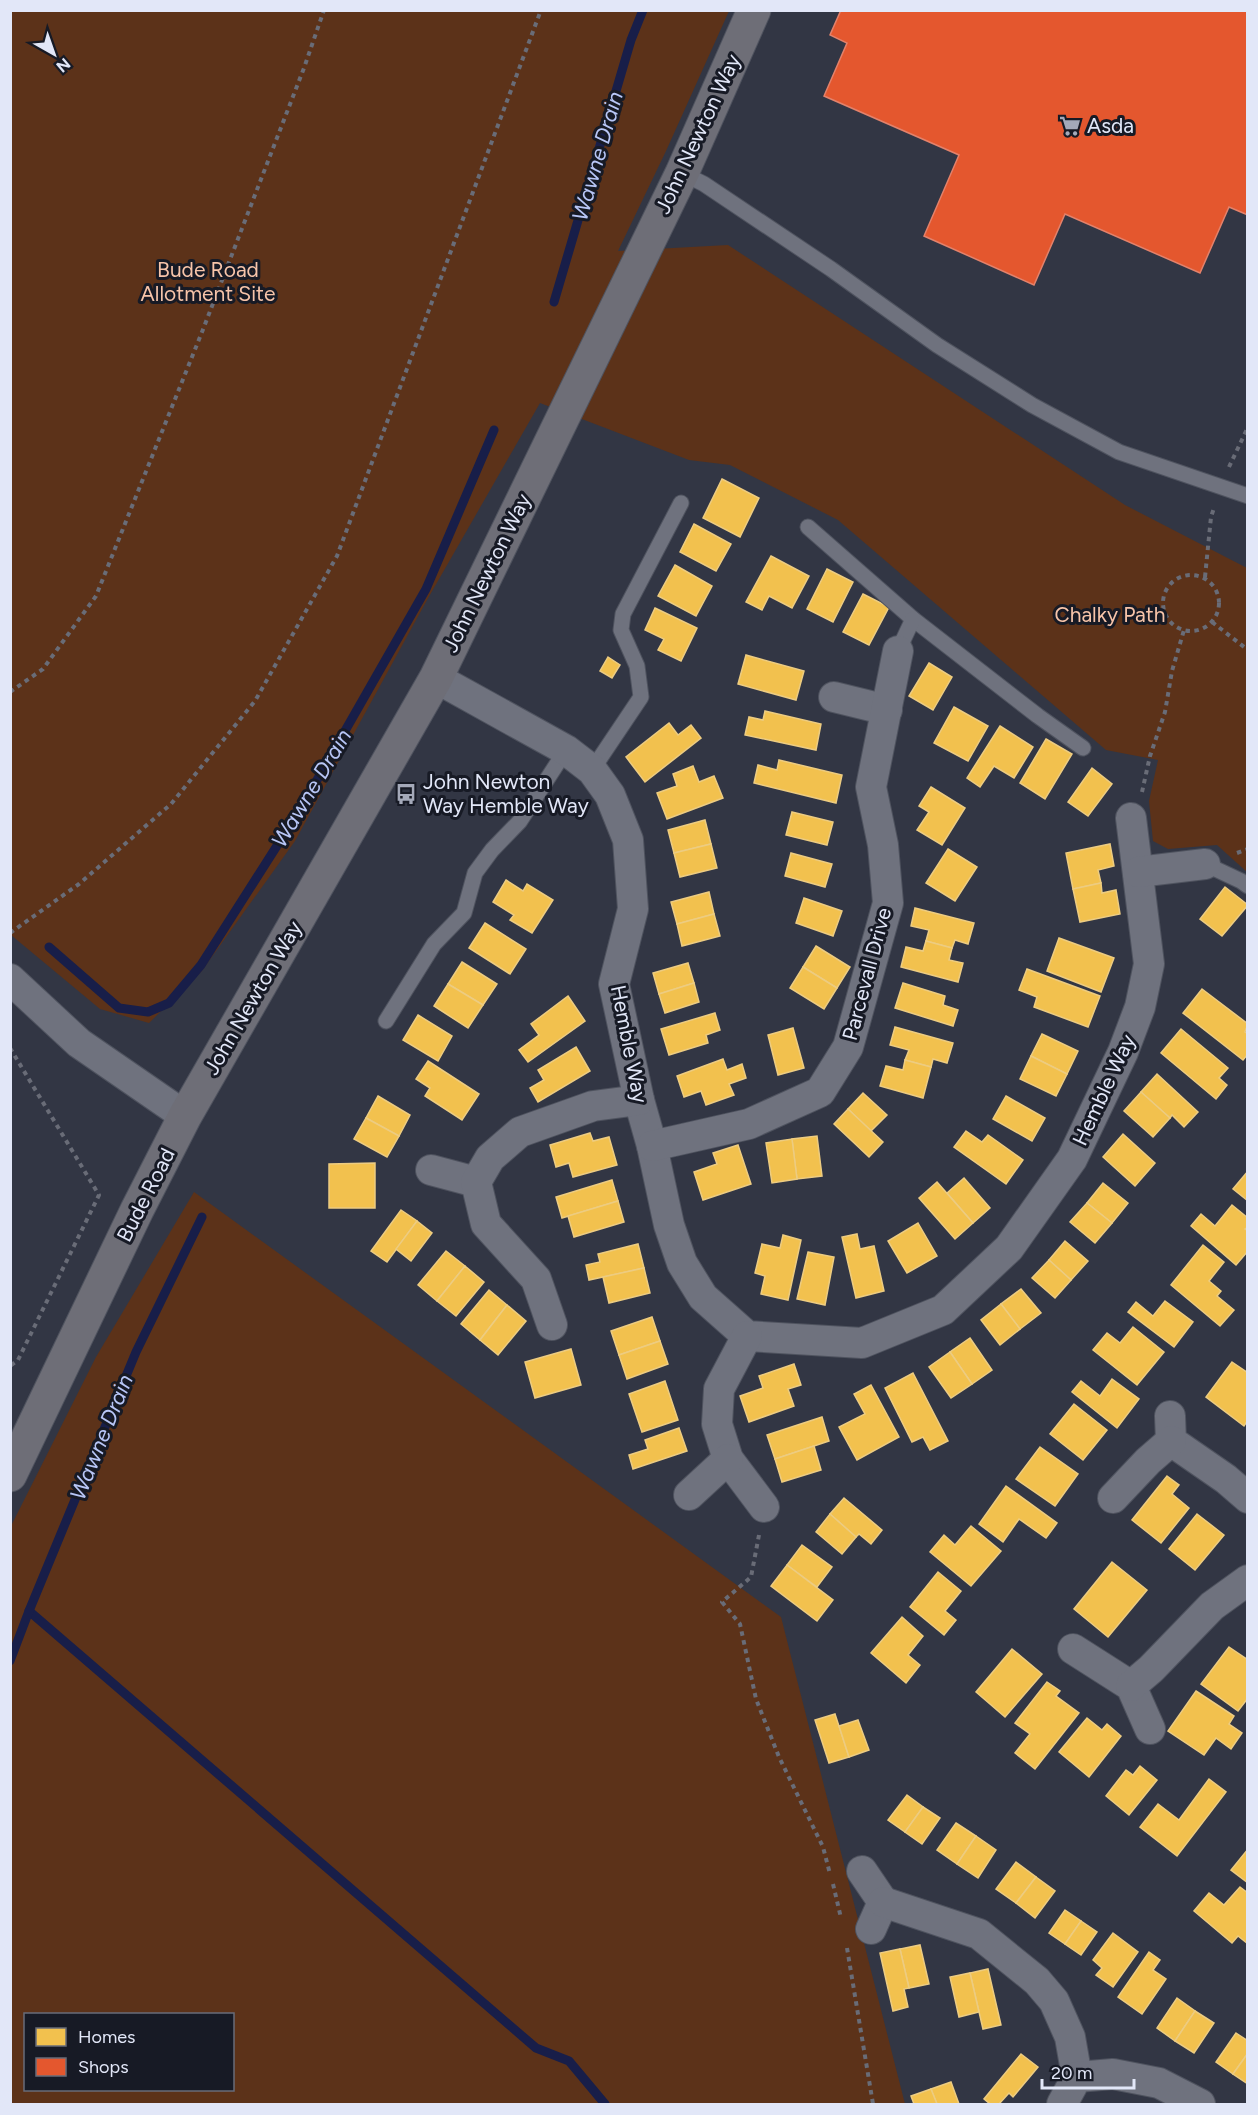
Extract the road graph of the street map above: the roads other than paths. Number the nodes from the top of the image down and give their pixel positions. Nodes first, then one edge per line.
1 (754, 10) edge
2 (682, 173) junction
3 (1248, 496) edge
4 (681, 503) dead end
5 (808, 527) dead end
6 (913, 619) junction
7 (898, 651) joint
8 (436, 678) junction
9 (834, 697) dead end
10 (887, 710) junction
11 (1083, 748) dead end
12 (566, 750) junction
13 (592, 770) junction
14 (1131, 818) road end
15 (1205, 864) joint
16 (1138, 872) junction
17 (1248, 886) edge
18 (10, 979) edge
19 (386, 1022) dead end
20 (639, 1100) junction
21 (185, 1116) junction
22 (652, 1146) junction
23 (431, 1170) dead end
24 (476, 1182) junction
25 (552, 1325) dead end
26 (747, 1336) junction
27 (728, 1459) junction
28 (11, 1471) edge
29 (689, 1495) dead end
30 (1113, 1498) dead end
31 (1248, 1498) edge
32 (764, 1507) road end
33 (1248, 1580) edge
34 (1073, 1649) dead end
35 (1131, 1686) junction
36 (1150, 1729) dead end
37 (862, 1871) dead end
38 (1077, 2077) junction
39 (1062, 2104) edge
40 (1200, 2104) edge

1 - 2 street, John Newton Way
2 - 3 lane
2 - 8 street, John Newton Way
4 - 13 lane
5 - 6 lane
6 - 7 lane
6 - 11 lane
7 - 10 street, Parcevall Drive
8 - 12 street, Hemble Way
8 - 21 street, John Newton Way
9 - 10 street
10 - 22 street, Parcevall Drive
12 - 13 street, Hemble Way
12 - 19 lane
13 - 20 street, Hemble Way
14 - 16 street, Hemble Way
15 - 16 street
15 - 17 lane
16 - 26 street, Hemble Way
18 - 21 street
20 - 22 street, Hemble Way
20 - 24 street
21 - 28 street, Bude Road
22 - 26 street, Hemble Way
23 - 24 street
24 - 25 street
26 - 27 street
27 - 29 street
27 - 32 street
30 - 31 street
33 - 35 street
34 - 35 street
35 - 36 street
37 - 38 street
38 - 39 street
38 - 40 street

